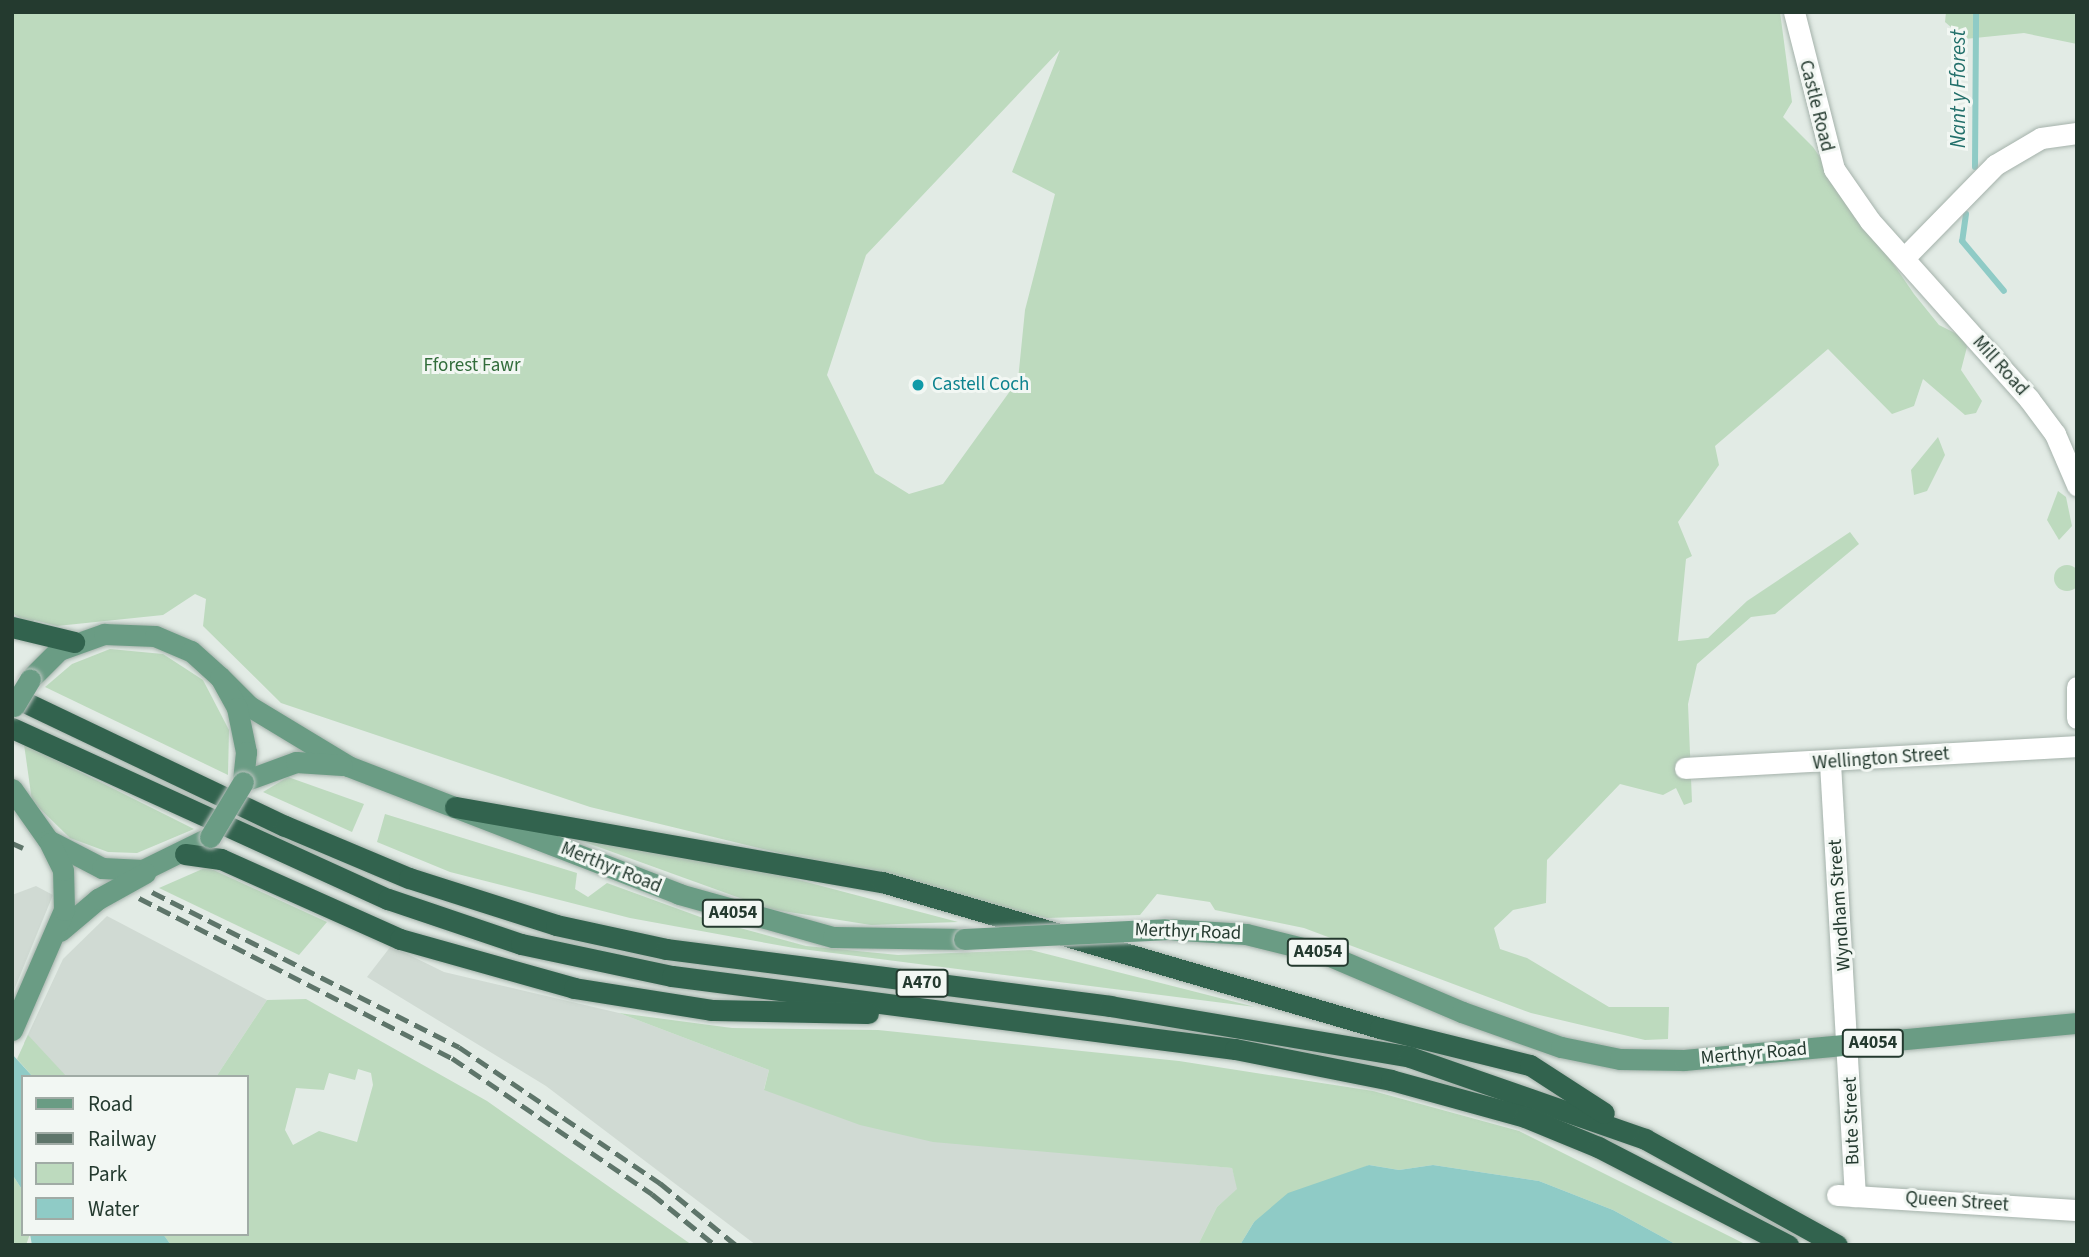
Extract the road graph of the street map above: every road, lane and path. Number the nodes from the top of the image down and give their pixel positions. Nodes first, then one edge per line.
1 (1794, 12) edge
2 (2077, 133) edge
3 (1904, 258) junction
4 (2077, 485) edge
5 (12, 626) edge
6 (74, 642) junction
7 (220, 677) junction
8 (2077, 687) edge
9 (13, 705) edge
10 (2077, 718) edge
11 (12, 728) edge
12 (2077, 746) edge
13 (1830, 763) junction
14 (348, 766) junction
15 (1685, 768) dead end
16 (243, 782) junction
17 (12, 789) edge
18 (18, 807) edge
19 (455, 807) junction
20 (48, 840) junction
21 (176, 858) junction
22 (56, 936) junction
23 (923, 1010) junction
24 (16, 1022) edge
25 (2077, 1023) edge
26 (1849, 1046) junction
27 (1645, 1139) junction
28 (1846, 1196) joint
29 (2077, 1210) edge
30 (1788, 1245) edge
31 (1837, 1245) edge

1 - 3 street, Castle Road
2 - 3 street
3 - 4 street, Mill Road
5 - 6 highway
6 - 7 main road, Merthyr Road
6 - 9 main road, bridge
7 - 14 main road, Merthyr Road / A4054
7 - 16 main road
8 - 10 street
9 - 27 highway, A470
11 - 23 highway, A470
12 - 13 street, Wellington Street
13 - 15 street, Wellington Street
13 - 26 street, Wyndham Street
14 - 16 main road, Merthyr Road / A4054
14 - 19 main road, Merthyr Road / A4054
16 - 21 main road, bridge
17 - 18 main road
18 - 20 main road
19 - 26 main road, Merthyr Road / A4054, bridge
19 - 27 highway
20 - 21 main road
20 - 22 main road
21 - 22 main road
21 - 23 highway
22 - 24 main road
23 - 30 highway, A470
25 - 26 main road, Merthyr Road / A4054
26 - 28 street, Bute Street
27 - 31 highway, A470
28 - 29 street, Queen Street

